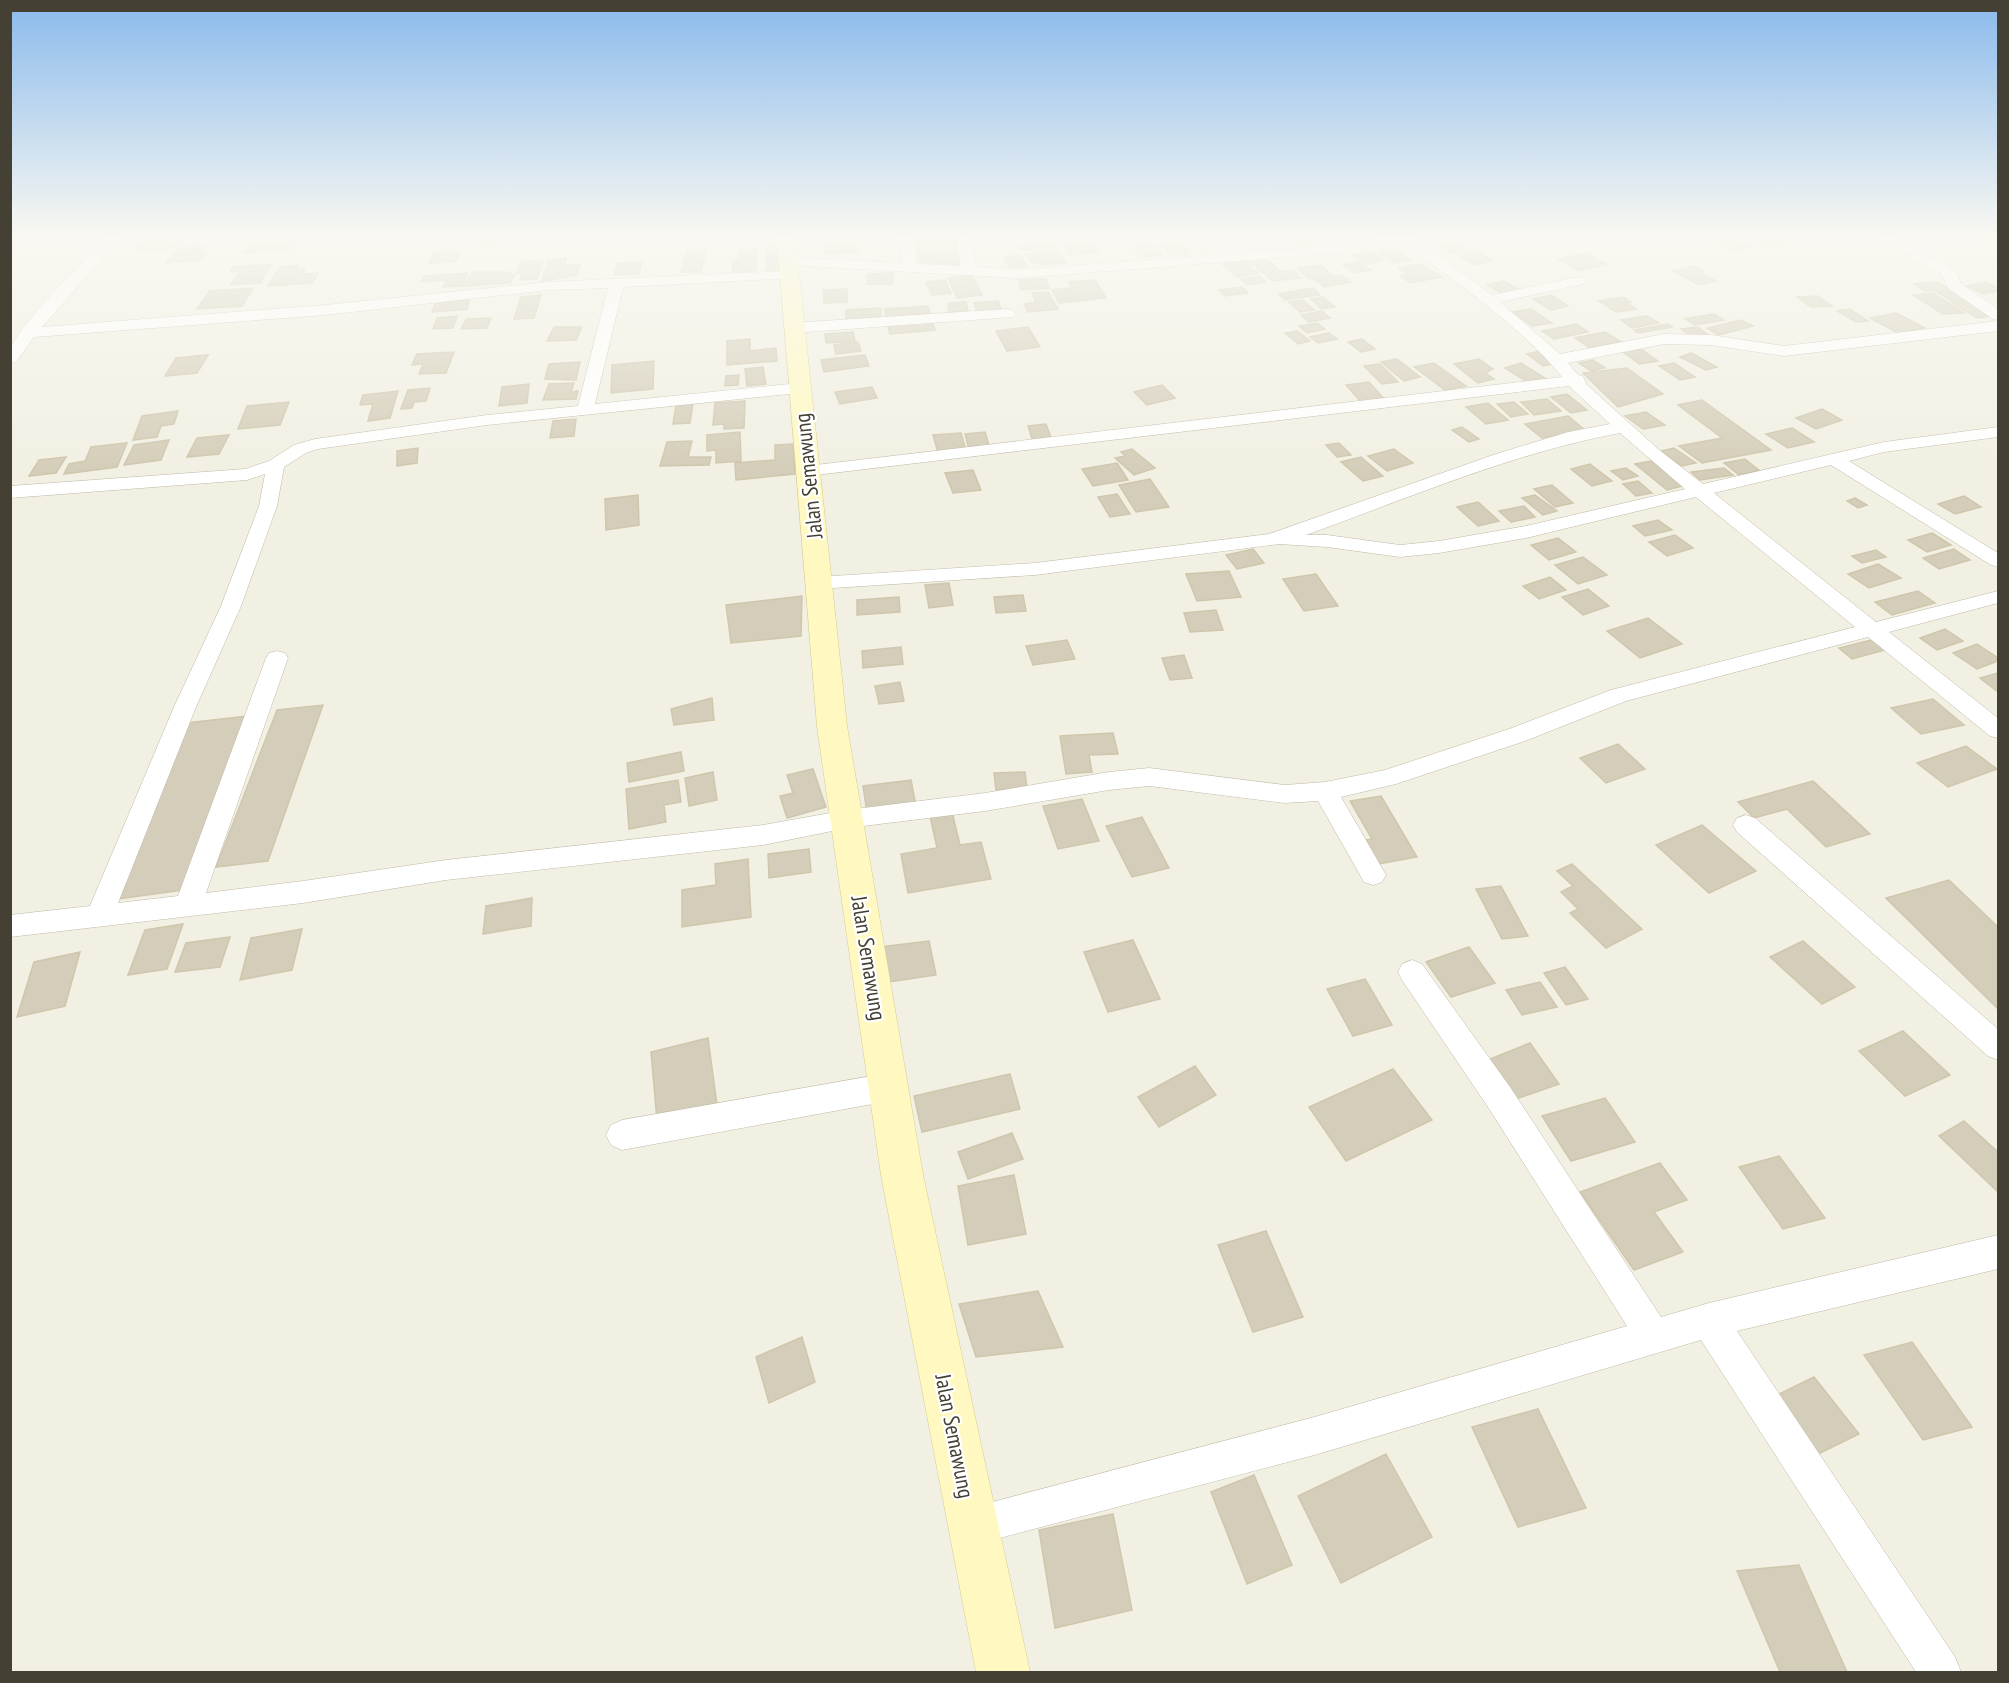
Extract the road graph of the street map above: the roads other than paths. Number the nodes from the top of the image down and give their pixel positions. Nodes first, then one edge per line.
1 (45, 315) edge
2 (267, 315) edge
3 (609, 315) edge
4 (792, 315) edge
5 (1000, 315) edge
6 (1505, 315) edge
7 (1998, 326) edge
8 (793, 328) junction
9 (29, 333) junction
10 (10, 359) edge
11 (1557, 360) junction
12 (1576, 380) junction
13 (799, 388) junction
14 (585, 410) junction
15 (1624, 427) junction
16 (1998, 432) edge
17 (1834, 460) junction
18 (275, 465) junction
19 (807, 471) junction
20 (1698, 490) junction
21 (10, 492) edge
22 (1272, 540) junction
23 (1998, 561) edge
24 (818, 584) junction
25 (1998, 597) edge
26 (1872, 629) junction
27 (278, 658) dead end
28 (1998, 730) edge
29 (1325, 791) junction
30 (847, 819) junction
31 (1746, 825) dead end
32 (1373, 875) dead end
33 (188, 906) junction
34 (100, 915) junction
35 (10, 926) edge
36 (1412, 972) dead end
37 (1998, 1047) edge
38 (889, 1087) junction
39 (622, 1135) dead end
40 (1998, 1252) edge
41 (1709, 1320) junction
42 (1654, 1337) junction
43 (973, 1526) junction
44 (1003, 1672) edge
45 (1940, 1672) edge

1 - 9 street
2 - 9 street
3 - 14 street
4 - 8 street, Jalan Semawung
5 - 8 street
6 - 11 street
7 - 11 street
8 - 13 street, Jalan Semawung
9 - 10 street
11 - 12 street
12 - 15 street
12 - 19 street
13 - 14 street
13 - 19 street, Jalan Semawung
14 - 18 street
15 - 20 street
15 - 22 street
16 - 17 street
17 - 20 street
17 - 23 street
18 - 21 street
18 - 34 street
19 - 24 street, Jalan Semawung
20 - 22 street
20 - 26 street
22 - 24 street
24 - 30 street, Jalan Semawung
25 - 26 street
26 - 28 street
26 - 29 street
27 - 33 street
29 - 30 street
29 - 32 street
30 - 33 street
30 - 38 street, Jalan Semawung
31 - 37 street
33 - 34 street
34 - 35 street
36 - 42 street
38 - 39 street
38 - 43 street, Jalan Semawung
40 - 41 street
41 - 42 street
41 - 45 street
42 - 43 street
43 - 44 street, Jalan Semawung

